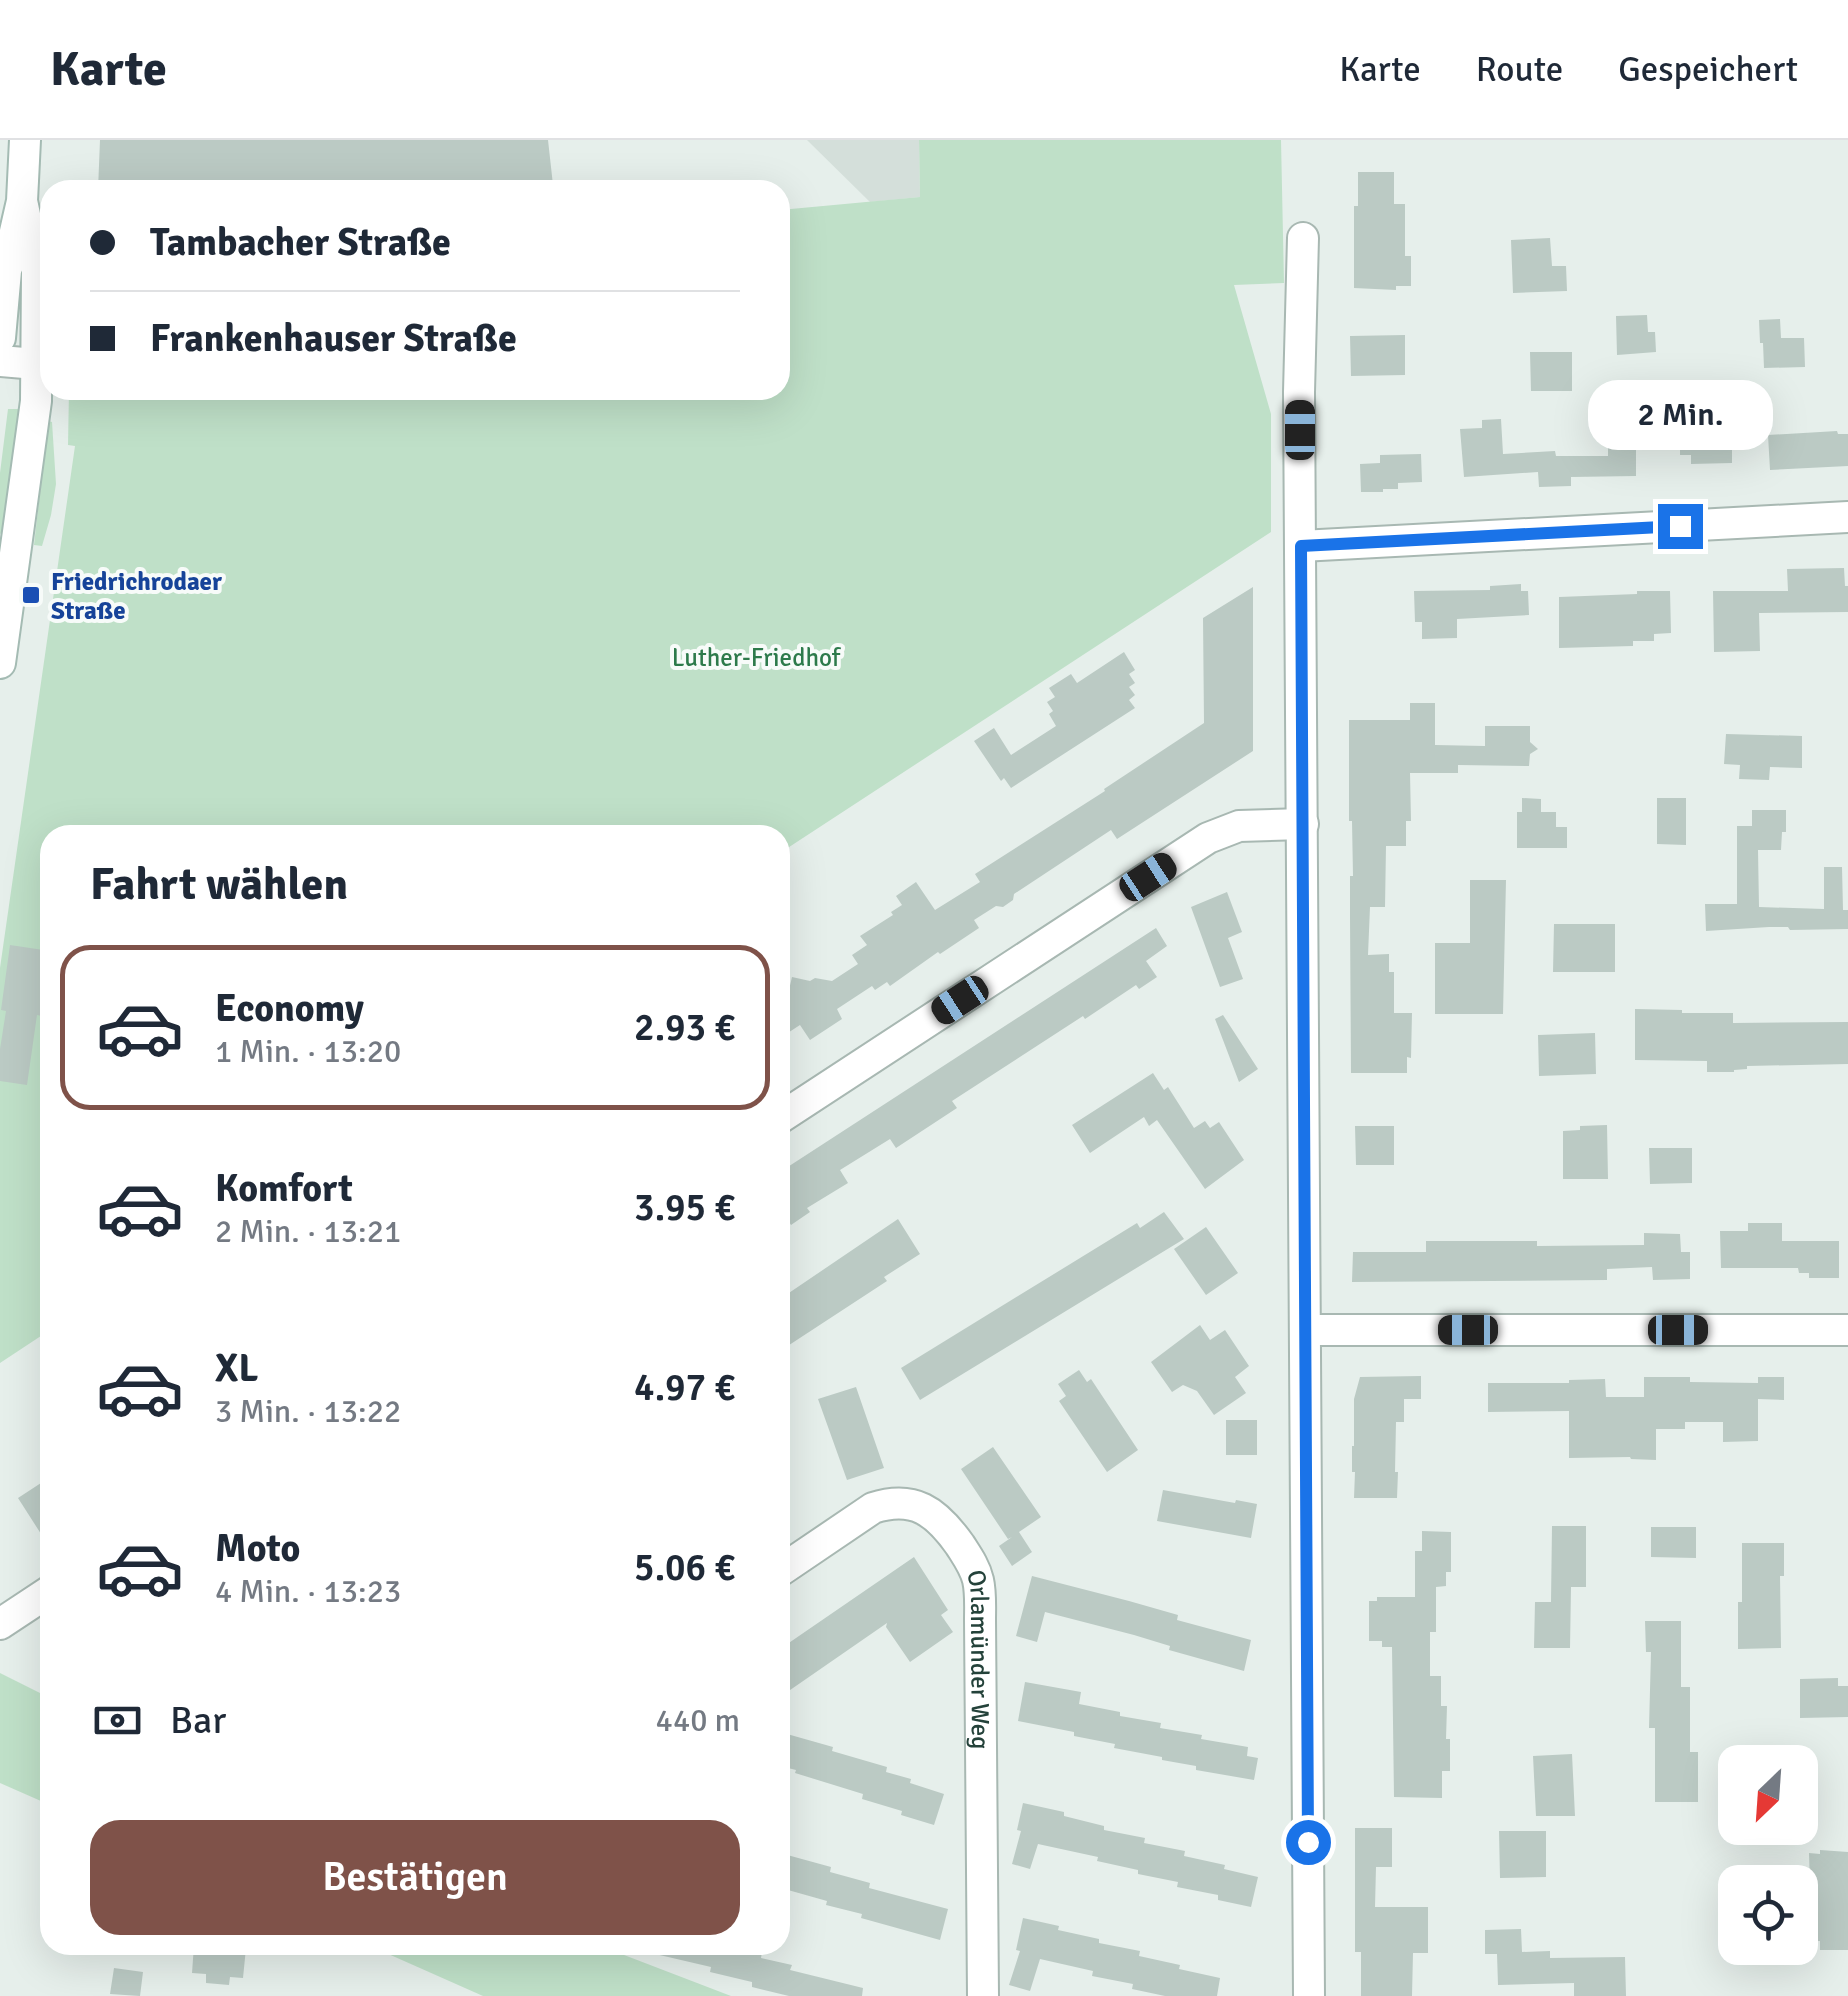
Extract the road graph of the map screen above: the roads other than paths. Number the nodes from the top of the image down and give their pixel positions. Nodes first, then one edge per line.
1 (25, 140) edge
2 (22, 202) junction
3 (1302, 238) dead end
4 (0, 338) edge
5 (0, 361) edge
6 (36, 364) junction
7 (1848, 516) edge
8 (1301, 546) junction
9 (8, 552) edge
10 (0, 663) edge
11 (1303, 824) junction
12 (790, 1111) edge
13 (1306, 1330) junction
14 (1848, 1330) edge
15 (790, 1564) edge
16 (40, 1598) edge
17 (0, 1624) edge
18 (983, 1996) edge
19 (1309, 1996) edge

1 - 2 street
2 - 4 street
2 - 6 street
3 - 8 street
5 - 6 street
6 - 9 street
7 - 8 street
8 - 11 street
9 - 10 street
11 - 12 street
11 - 13 street
13 - 14 street
13 - 19 street
15 - 18 street, Orlamünder Weg
16 - 17 street

